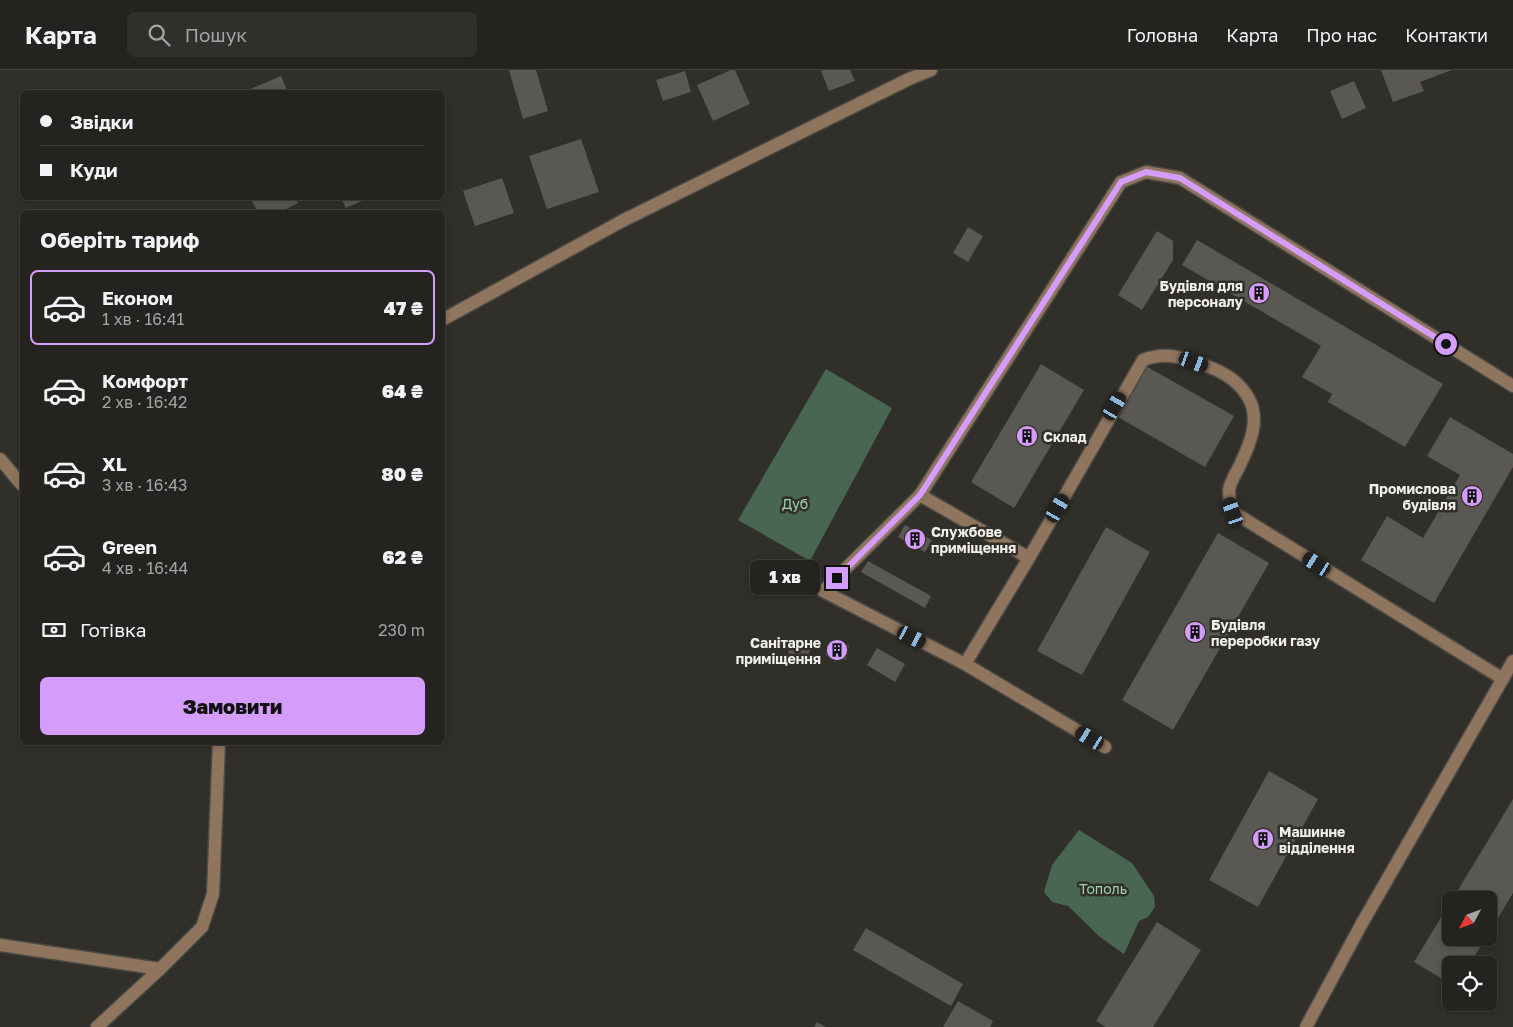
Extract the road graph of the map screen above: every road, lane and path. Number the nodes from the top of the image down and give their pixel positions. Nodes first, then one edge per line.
1 (930, 70) edge
2 (445, 318) edge
3 (1513, 386) edge
4 (0, 459) edge
5 (20, 483) edge
6 (920, 495) junction
7 (1029, 558) junction
8 (1513, 661) edge
9 (965, 664) junction
10 (1503, 679) junction
11 (219, 745) edge
12 (1105, 747) dead end
13 (0, 945) edge
14 (160, 969) junction
15 (97, 1027) edge
16 (1306, 1027) edge

1 - 2 street
3 - 6 street
4 - 5 street
6 - 7 street
6 - 9 street
7 - 9 street
7 - 10 street
8 - 10 street
9 - 12 street
10 - 16 street
11 - 14 street
13 - 14 street
14 - 15 street

